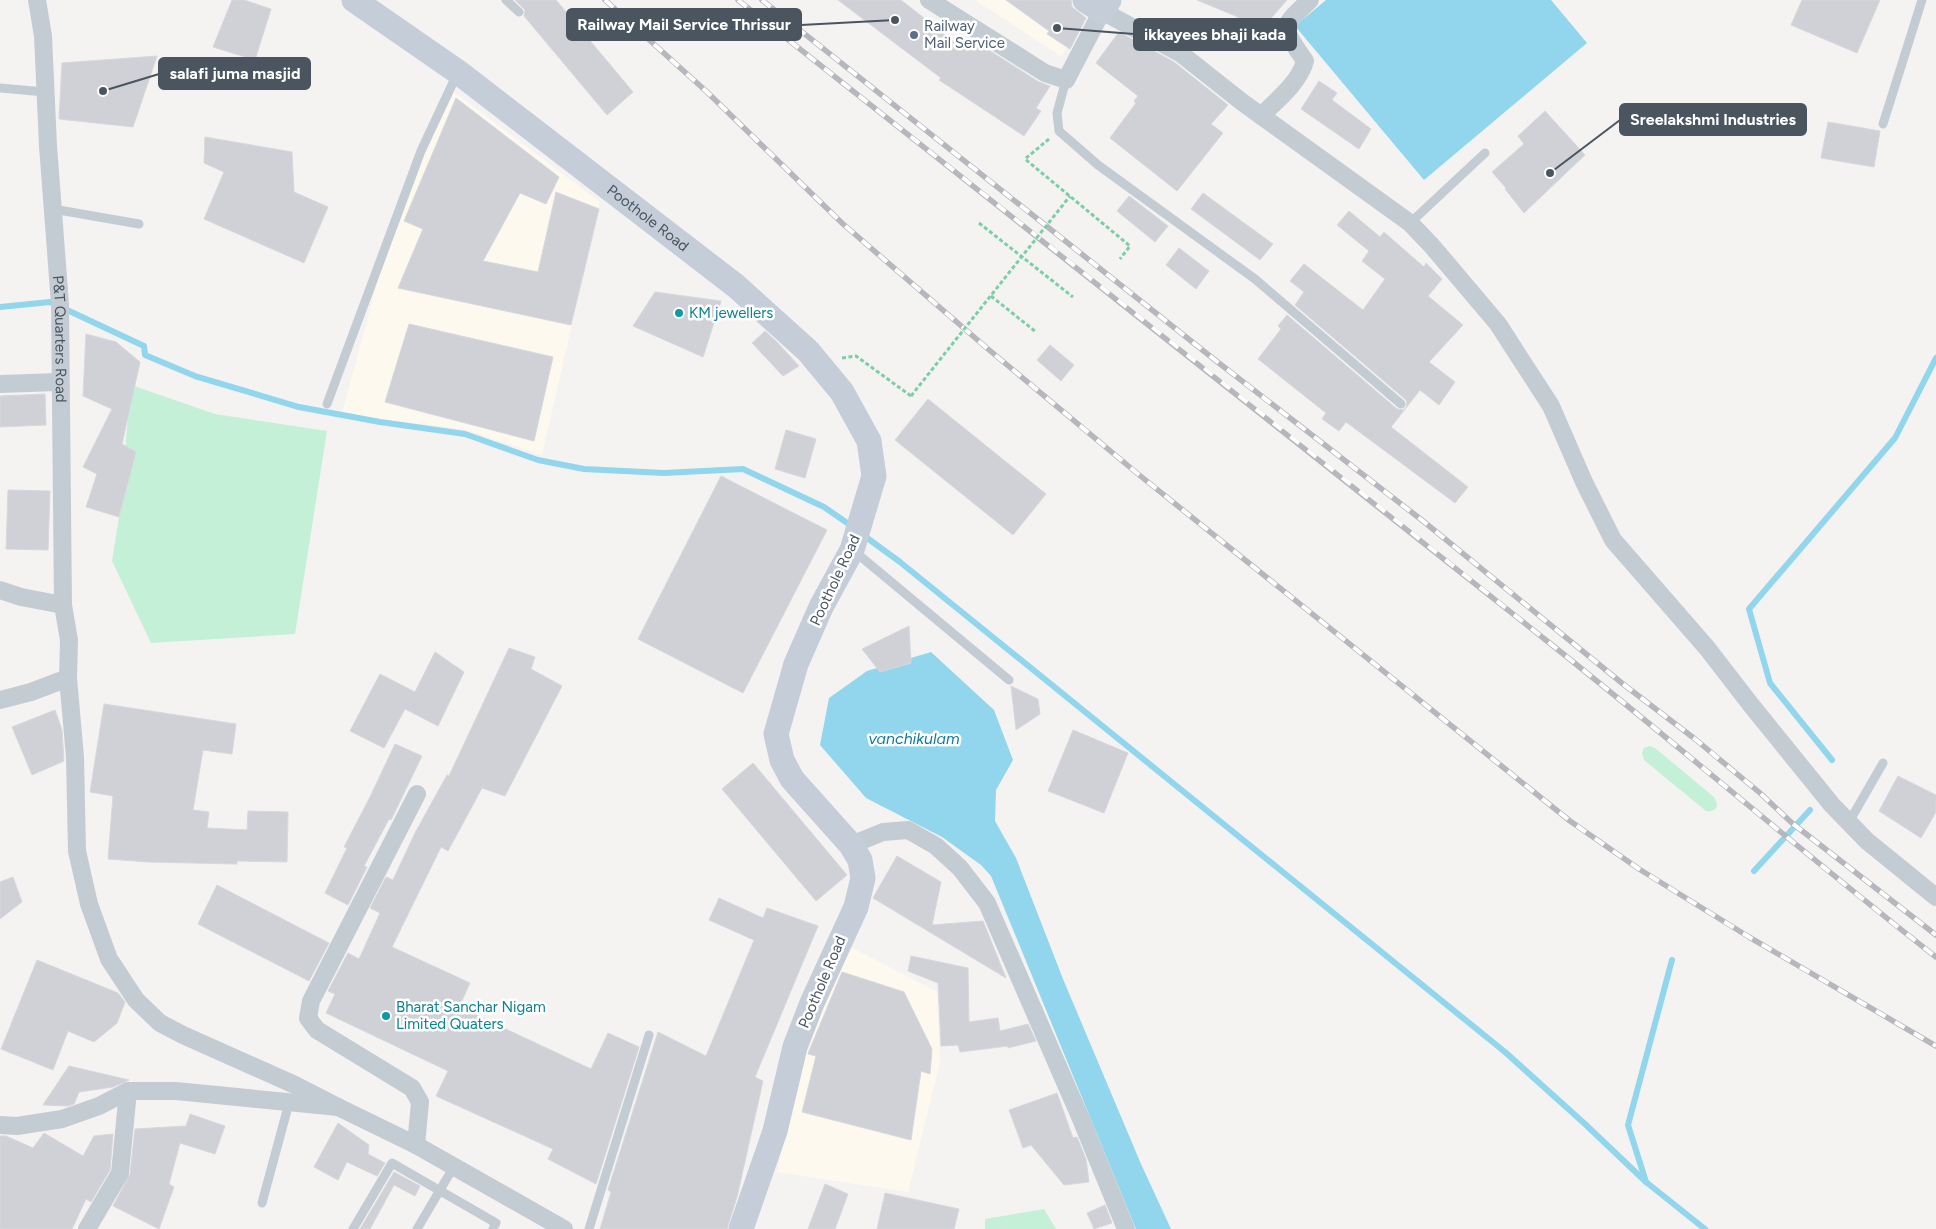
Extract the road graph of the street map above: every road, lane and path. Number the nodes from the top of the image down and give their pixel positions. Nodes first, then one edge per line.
1 (37, 0) edge
2 (506, 0) edge
3 (930, 0) edge
4 (1310, 0) edge
5 (1922, 0) edge
6 (358, 1) edge
7 (1099, 4) edge
8 (518, 12) dead end
9 (458, 72) junction
10 (1066, 80) junction
11 (0, 88) edge
12 (45, 92) junction
13 (1260, 116) junction
14 (1883, 124) dead end
15 (1059, 131) junction
16 (1485, 153) dead end
17 (1070, 196) junction
18 (52, 209) junction
19 (979, 223) dead end
20 (1410, 223) junction
21 (139, 224) dead end
22 (1022, 256) junction
23 (1120, 259) dead end
24 (991, 296) junction
25 (1073, 297) dead end
26 (1036, 332) dead end
27 (856, 356) dead end
28 (59, 382) junction
29 (0, 384) edge
30 (327, 404) dead end
31 (1401, 404) dead end
32 (856, 538) junction
33 (0, 590) edge
34 (63, 605) junction
35 (68, 678) junction
36 (1009, 680) dead end
37 (0, 700) edge
38 (1883, 763) dead end
39 (417, 794) dead end
40 (1848, 822) junction
41 (852, 845) junction
42 (1936, 897) edge
43 (649, 1035) dead end
44 (128, 1091) junction
45 (289, 1102) junction
46 (338, 1107) junction
47 (0, 1125) edge
48 (416, 1145) junction
49 (453, 1168) junction
50 (441, 1189) junction
51 (262, 1203) dead end
52 (87, 1229) edge
53 (353, 1229) edge
54 (418, 1229) edge
55 (493, 1229) edge
56 (564, 1229) edge
57 (589, 1229) edge
58 (741, 1229) edge
59 (1126, 1229) edge

1 - 12 street, P&T Quarters Road
2 - 8 lane
3 - 10 street
4 - 13 street
5 - 14 lane
6 - 9 street, Poothole Road
7 - 10 street
7 - 13 street
9 - 30 lane
9 - 32 street, Poothole Road
10 - 15 lane
11 - 12 lane
12 - 18 street, P&T Quarters Road
13 - 20 street
15 - 17 path
15 - 31 lane
16 - 20 lane
17 - 22 path, bridge
17 - 23 path
18 - 21 lane
18 - 28 street, P&T Quarters Road
19 - 22 path
20 - 40 street
22 - 24 path, bridge
22 - 25 path
24 - 26 path
24 - 27 path, bridge
28 - 29 street
28 - 34 street, P&T Quarters Road
32 - 36 lane
32 - 41 street, Poothole Road
33 - 34 street
34 - 35 street, P&T Quarters Road
35 - 37 street
35 - 46 street, P&T Quarters Road
38 - 40 lane
39 - 48 street
40 - 42 street
41 - 58 street, Poothole Road
41 - 59 street
43 - 57 lane
44 - 45 street
44 - 47 street
44 - 52 street
45 - 46 street
45 - 51 lane
46 - 48 street, P&T Quarters Road
48 - 49 street, P&T Quarters Road
49 - 50 lane
49 - 56 street, P&T Quarters Road
50 - 53 lane
50 - 54 lane
50 - 55 lane

